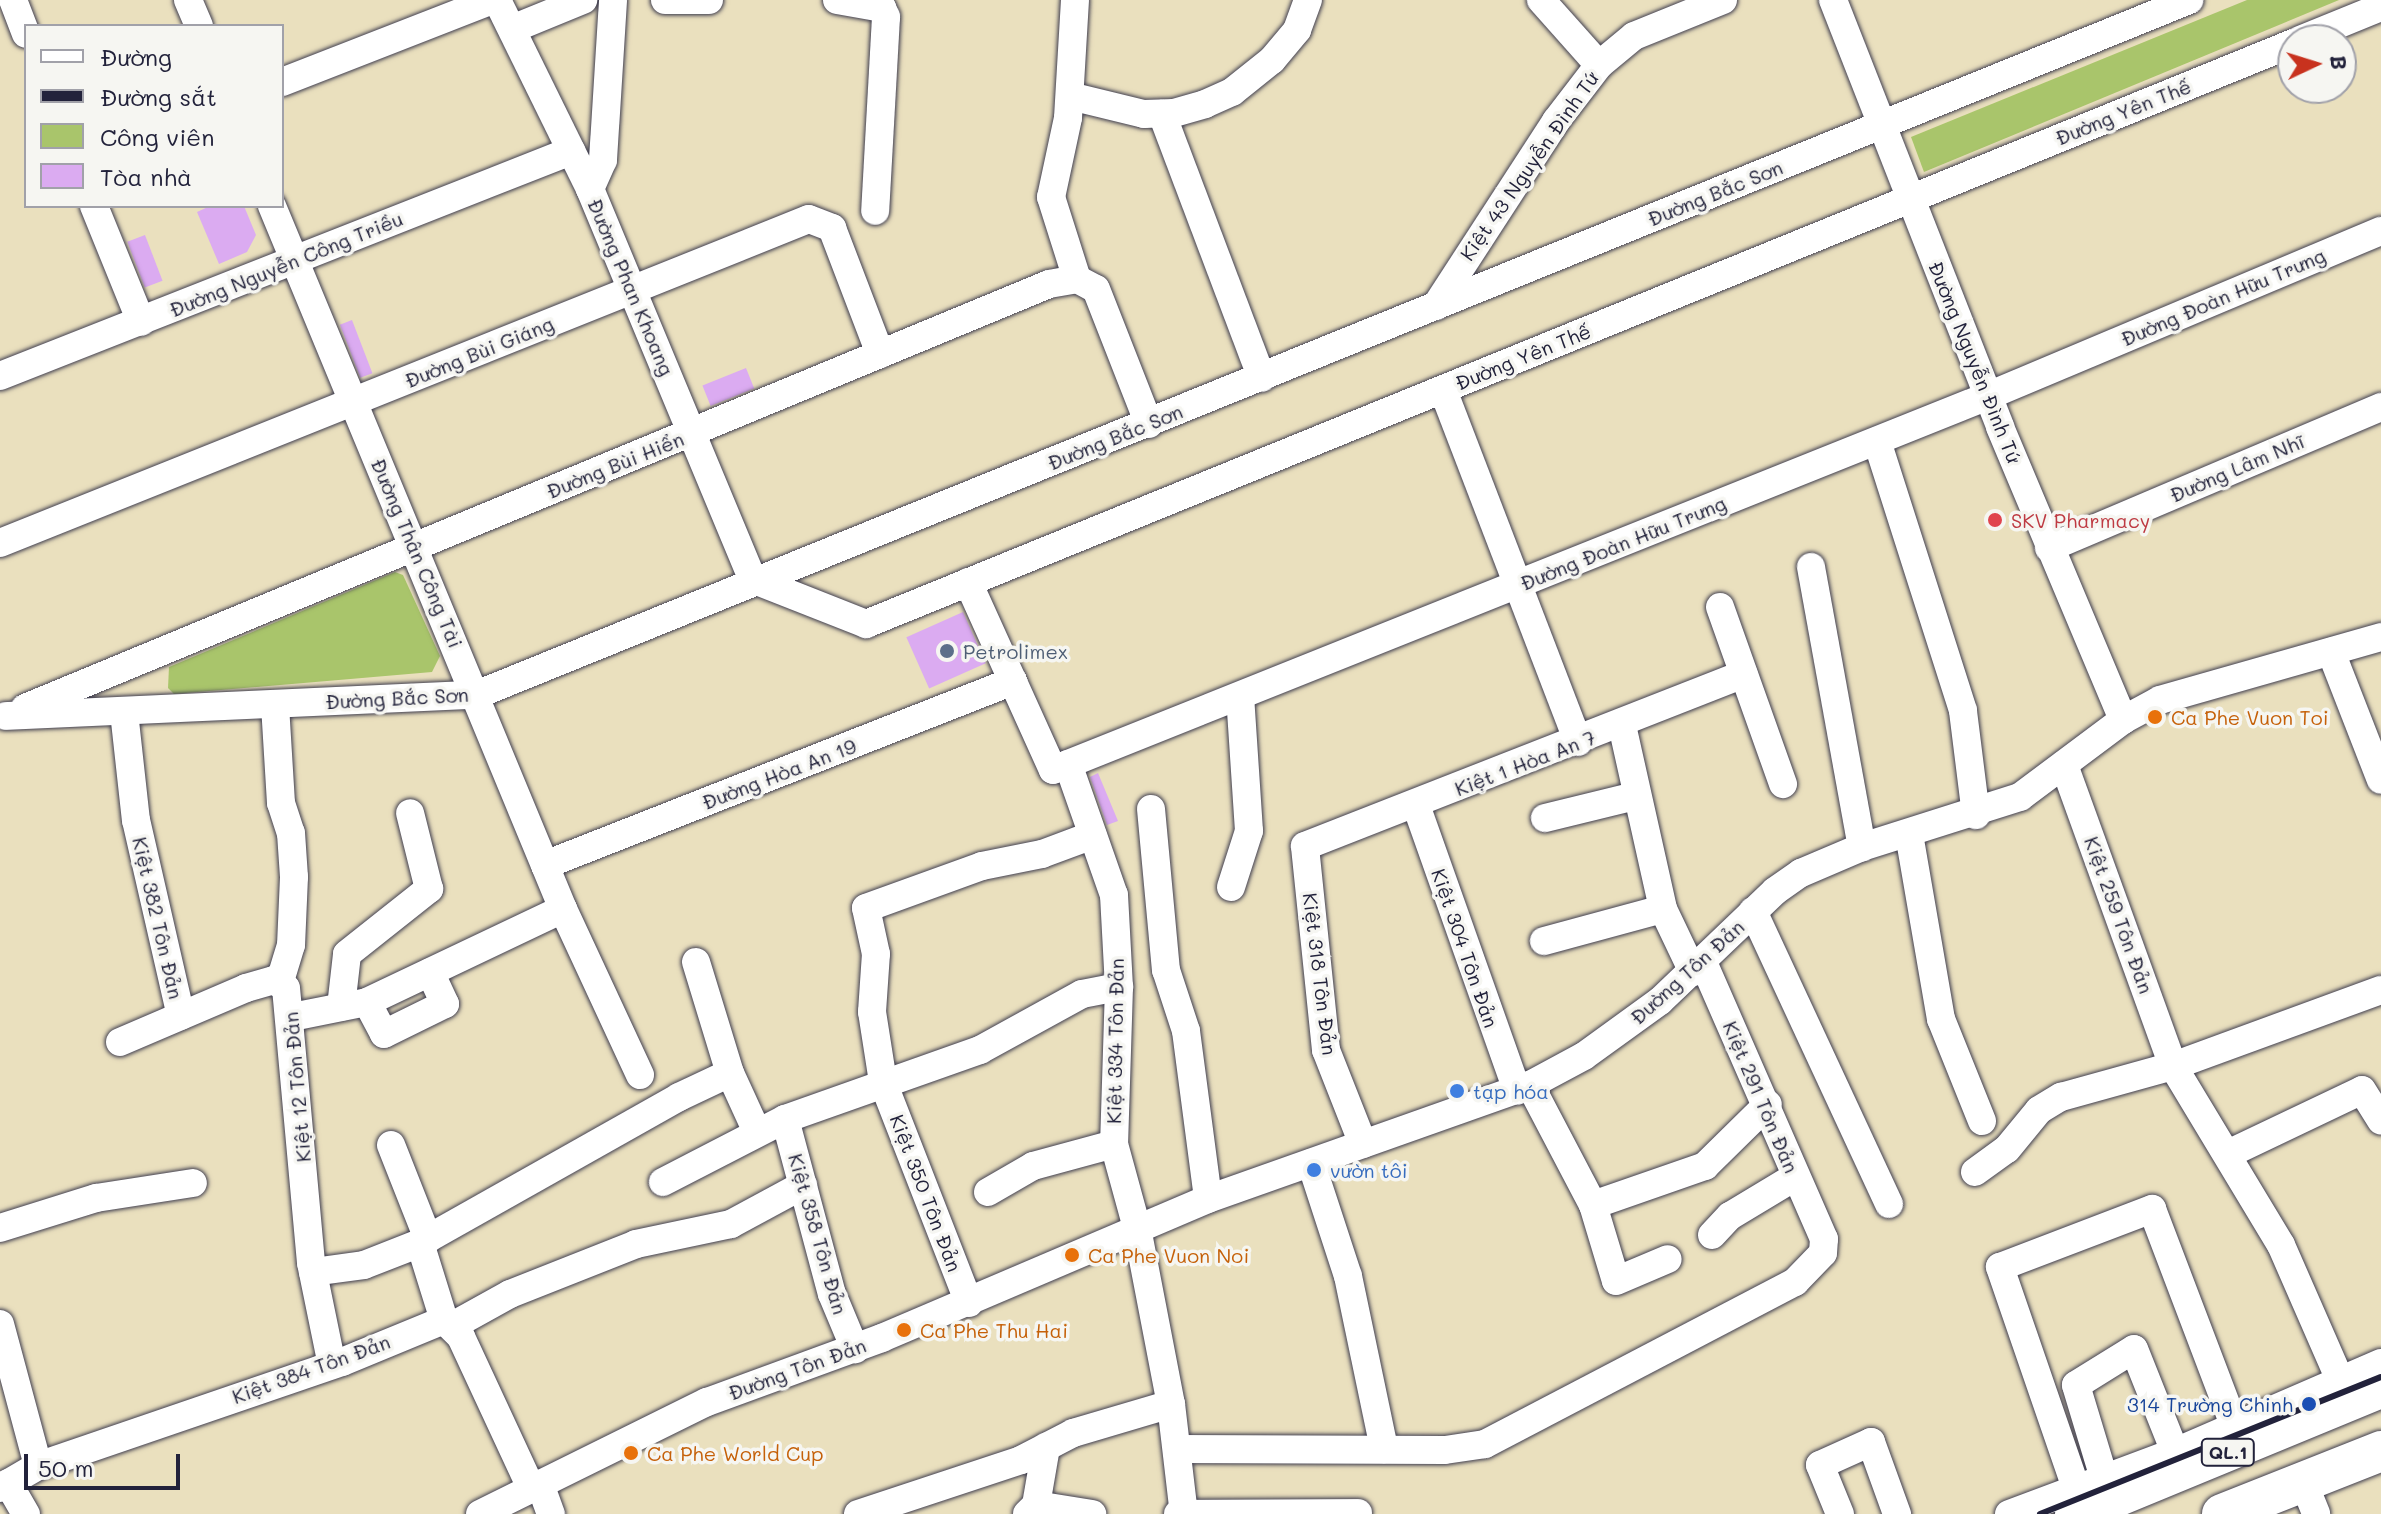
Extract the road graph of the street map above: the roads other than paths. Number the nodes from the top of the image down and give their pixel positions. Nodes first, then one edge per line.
1 (13, 0) edge
2 (188, 0) edge
3 (495, 0) edge
4 (583, 0) edge
5 (613, 0) edge
6 (665, 0) edge
7 (709, 0) edge
8 (837, 0) edge
9 (1075, 0) edge
10 (1308, 0) edge
11 (1541, 0) edge
12 (1723, 0) edge
13 (1833, 0) edge
14 (2189, 0) edge
15 (2381, 7) edge
16 (198, 24) edge
17 (2339, 24) edge
18 (24, 29) edge
19 (512, 29) junction
20 (2277, 49) edge
21 (1599, 65) junction
22 (284, 81) edge
23 (1070, 96) junction
24 (1162, 114) junction
25 (1885, 136) junction
26 (571, 151) junction
27 (590, 189) junction
28 (1908, 191) junction
29 (95, 208) edge
30 (273, 208) edge
31 (875, 211) dead end
32 (2381, 231) edge
33 (295, 261) junction
34 (1077, 279) junction
35 (633, 291) junction
36 (1436, 306) junction
37 (141, 322) junction
38 (880, 354) junction
39 (0, 376) edge
40 (1262, 378) junction
41 (1443, 390) junction
42 (1988, 396) junction
43 (352, 402) junction
44 (2381, 407) edge
45 (1149, 424) junction
46 (692, 435) junction
47 (1877, 441) junction
48 (0, 543) edge
49 (415, 544) junction
50 (2049, 548) junction
51 (1811, 567) dead end
52 (752, 579) junction
53 (968, 582) junction
54 (1517, 586) junction
55 (1720, 607) dead end
56 (2381, 637) edge
57 (2331, 652) junction
58 (1744, 674) junction
59 (1013, 681) junction
60 (476, 695) junction
61 (1240, 696) junction
62 (275, 705) junction
63 (124, 712) junction
64 (3, 717) edge
65 (2123, 720) junction
66 (1622, 725) junction
67 (1578, 742) junction
68 (1068, 764) junction
69 (2064, 765) junction
70 (2379, 769) edge
71 (1783, 784) dead end
72 (1635, 796) junction
73 (1416, 805) junction
74 (1151, 809) dead end
75 (410, 813) dead end
76 (1976, 815) junction
77 (1545, 818) dead end
78 (1909, 834) junction
79 (1093, 835) junction
80 (1305, 846) joint
81 (1862, 847) junction
82 (545, 865) junction
83 (1231, 887) dead end
84 (563, 909) junction
85 (1663, 909) junction
86 (1753, 911) junction
87 (1544, 941) dead end
88 (696, 962) dead end
89 (1698, 967) junction
90 (430, 972) junction
91 (280, 982) junction
92 (1119, 987) junction
93 (2381, 990) edge
94 (354, 1004) junction
95 (181, 1016) junction
96 (292, 1017) junction
97 (120, 1042) dead end
98 (2173, 1066) junction
99 (730, 1073) junction
100 (640, 1075) dead end
101 (883, 1082) junction
102 (1523, 1088) junction
103 (1768, 1104) junction
104 (785, 1119) junction
105 (2381, 1120) edge
106 (1982, 1121) dead end
107 (757, 1132) junction
108 (1114, 1144) junction
109 (1363, 1144) junction
110 (391, 1145) dead end
111 (2228, 1154) junction
112 (1311, 1163) junction
113 (1975, 1172) dead end
114 (1795, 1177) junction
115 (663, 1182) dead end
116 (193, 1183) dead end
117 (803, 1185) junction
118 (988, 1192) dead end
119 (1208, 1199) junction
120 (1889, 1204) dead end
121 (1593, 1205) junction
122 (0, 1228) edge
123 (1137, 1228) junction
124 (1712, 1235) dead end
125 (424, 1241) junction
126 (1668, 1259) dead end
127 (313, 1272) junction
128 (969, 1303) junction
129 (449, 1322) junction
130 (0, 1325) edge
131 (855, 1349) junction
132 (2381, 1363) edge
133 (332, 1365) junction
134 (2340, 1380) junction
135 (2381, 1388) edge
136 (1171, 1404) junction
137 (2235, 1427) junction
138 (1046, 1447) junction
139 (1177, 1449) junction
140 (1384, 1449) junction
141 (2381, 1451) edge
142 (2175, 1452) junction
143 (38, 1466) junction
144 (4, 1486) edge
145 (536, 1486) junction
146 (2310, 1498) edge
147 (2092, 1500) edge
148 (1032, 1509) edge
149 (1358, 1513) edge
150 (26, 1514) edge
151 (480, 1514) edge
152 (551, 1514) edge
153 (858, 1514) edge
154 (1092, 1514) edge
155 (1182, 1514) edge
156 (1840, 1514) edge
157 (1897, 1514) edge
158 (2009, 1514) edge
159 (2222, 1514) edge

1 - 18 street
2 - 16 street
3 - 19 street, Đường Phan Khoang
3 - 22 street
4 - 19 street
5 - 27 street
6 - 7 street
8 - 31 street
9 - 23 street
10 - 24 street
11 - 21 street
12 - 21 street, Kiệt 43 Nguyễn Đình Tứ
13 - 25 street, Đường Nguyễn Đình Tứ
14 - 25 street, Đường Bắc Sơn
15 - 17 street
19 - 26 street, Đường Phan Khoang
20 - 28 street, Đường Yên Thế
21 - 36 street, Kiệt 43 Nguyễn Đình Tứ
23 - 24 street
23 - 34 street
24 - 40 street
25 - 28 street, Đường Nguyễn Đình Tứ
25 - 36 street, Đường Bắc Sơn
26 - 27 street, Đường Phan Khoang
26 - 33 street, Đường Nguyễn Công Triều
27 - 35 street, Đường Phan Khoang
28 - 41 street, Đường Yên Thế
28 - 42 street, Đường Nguyễn Đình Tứ
29 - 37 street
30 - 33 street, Đường Thân Công Tài
32 - 42 street, Đường Đoàn Hữu Trưng
33 - 37 street, Đường Nguyễn Công Triều
33 - 43 street, Đường Thân Công Tài
34 - 38 street, Đường Bùi Hiển
34 - 45 street
35 - 38 street, Đường Bùi Giáng
35 - 43 street, Đường Bùi Giáng
35 - 46 street, Đường Phan Khoang
36 - 40 street, Đường Bắc Sơn
37 - 39 street, Đường Nguyễn Công Triều
38 - 46 street, Đường Bùi Hiển
40 - 45 street, Đường Bắc Sơn
41 - 53 street, Đường Yên Thế
41 - 54 street
42 - 47 street, Đường Đoàn Hữu Trưng
42 - 50 street, Đường Nguyễn Đình Tứ
43 - 48 street, Đường Bùi Giáng
43 - 49 street, Đường Thân Công Tài
44 - 50 street, Đường Lâm Nhĩ
45 - 52 street, Đường Bắc Sơn
46 - 49 street, Đường Bùi Hiển
46 - 52 street, Đường Phan Khoang
47 - 54 street, Đường Đoàn Hữu Trưng
47 - 76 street
49 - 60 street, Đường Thân Công Tài
49 - 64 street, Đường Bùi Hiển
50 - 65 street, Đường Nguyễn Đình Tứ
51 - 81 street
52 - 53 street, Đường Yên Thế
52 - 60 street, Đường Bắc Sơn
53 - 59 street
54 - 61 street, Đường Đoàn Hữu Trưng
54 - 67 street
55 - 58 street
56 - 57 street, Đường Tôn Đản
57 - 65 street, Đường Tôn Đản
57 - 70 street
58 - 66 street, Kiệt 1 Hòa An 7
58 - 71 street
59 - 68 street
59 - 82 street, Đường Hòa An 19
60 - 62 street, Đường Bắc Sơn
60 - 82 street, Đường Thân Công Tài
61 - 68 street, Đường Đoàn Hữu Trưng
61 - 83 street
62 - 63 street, Đường Bắc Sơn
62 - 91 street
63 - 64 street, Đường Bắc Sơn
63 - 95 street, Kiệt 382 Tôn Đản
65 - 69 street, Đường Tôn Đản
66 - 67 street, Kiệt 1 Hòa An 7
66 - 72 street, Kiệt 291 Tôn Đản
67 - 73 street, Kiệt 1 Hòa An 7
68 - 79 street, Kiệt 334 Tôn Đản
69 - 76 street, Đường Tôn Đản
69 - 98 street, Kiệt 259 Tôn Đản
72 - 77 street
72 - 85 street, Kiệt 291 Tôn Đản
73 - 80 street, Kiệt 1 Hòa An 7
73 - 102 street, Kiệt 304 Tôn Đản
74 - 119 street
75 - 94 street
76 - 78 street, Đường Tôn Đản
78 - 81 street, Đường Tôn Đản
78 - 106 street
79 - 92 street, Kiệt 334 Tôn Đản
79 - 101 street
80 - 109 street, Kiệt 318 Tôn Đản
81 - 86 street, Đường Tôn Đản
82 - 84 street, Đường Thân Công Tài
84 - 90 street
84 - 100 street, Đường Thân Công Tài
85 - 87 street
85 - 89 street, Kiệt 291 Tôn Đản
86 - 89 street, Đường Tôn Đản
86 - 120 street, Đường Tôn Đản
88 - 99 street
89 - 102 street, Đường Tôn Đản
89 - 103 street, Kiệt 291 Tôn Đản
90 - 94 street
90 - 94 street
91 - 95 street
91 - 96 street, Kiệt 12 Tôn Đản
92 - 101 street
92 - 108 street, Kiệt 334 Tôn Đản
93 - 98 street
94 - 96 street
95 - 97 street
96 - 127 street, Kiệt 12 Tôn Đản
98 - 111 street, Kiệt 259 Tôn Đản
98 - 113 street
99 - 107 street
99 - 125 street
101 - 104 street
101 - 128 street, Kiệt 350 Tôn Đản
102 - 109 street, Đường Tôn Đản
102 - 121 street, Kiệt 304 Tôn Đản
103 - 114 street, Kiệt 291 Tôn Đản
103 - 121 street
104 - 107 street
104 - 117 street, Kiệt 358 Tôn Đản
105 - 111 street
107 - 115 street
108 - 118 street
108 - 123 street, Kiệt 334 Tôn Đản
109 - 112 street, Đường Tôn Đản
110 - 125 street
111 - 134 street, Kiệt 259 Tôn Đản
112 - 119 street, Đường Tôn Đản
112 - 140 street
114 - 124 street
114 - 140 street, Kiệt 291 Tôn Đản
116 - 122 street
117 - 129 street
117 - 131 street, Kiệt 358 Tôn Đản
119 - 123 street, Đường Tôn Đản
121 - 126 street, Kiệt 304 Tôn Đản
123 - 128 street, Đường Tôn Đản
123 - 136 street, Kiệt 334 Tôn Đản
125 - 127 street
125 - 129 street
127 - 133 street, Kiệt 12 Tôn Đản
128 - 131 street, Đường Tôn Đản
129 - 133 street, Kiệt 384 Tôn Đản
129 - 145 street
130 - 143 street
131 - 145 street, Đường Tôn Đản
132 - 134 street
133 - 143 street, Kiệt 384 Tôn Đản
134 - 137 street
135 - 147 highway, QL.1
136 - 138 street
136 - 139 street, Kiệt 334 Tôn Đản
137 - 142 street
137 - 147 street
138 - 148 street
138 - 153 street
139 - 140 street
139 - 155 street, Kiệt 334 Tôn Đản
141 - 146 highway
142 - 147 street
142 - 147 street
143 - 144 street, Kiệt 384 Tôn Đản
144 - 150 street
145 - 151 street, Đường Tôn Đản
145 - 152 street
146 - 159 highway
147 - 158 street
148 - 154 street
149 - 155 street
156 - 157 street

